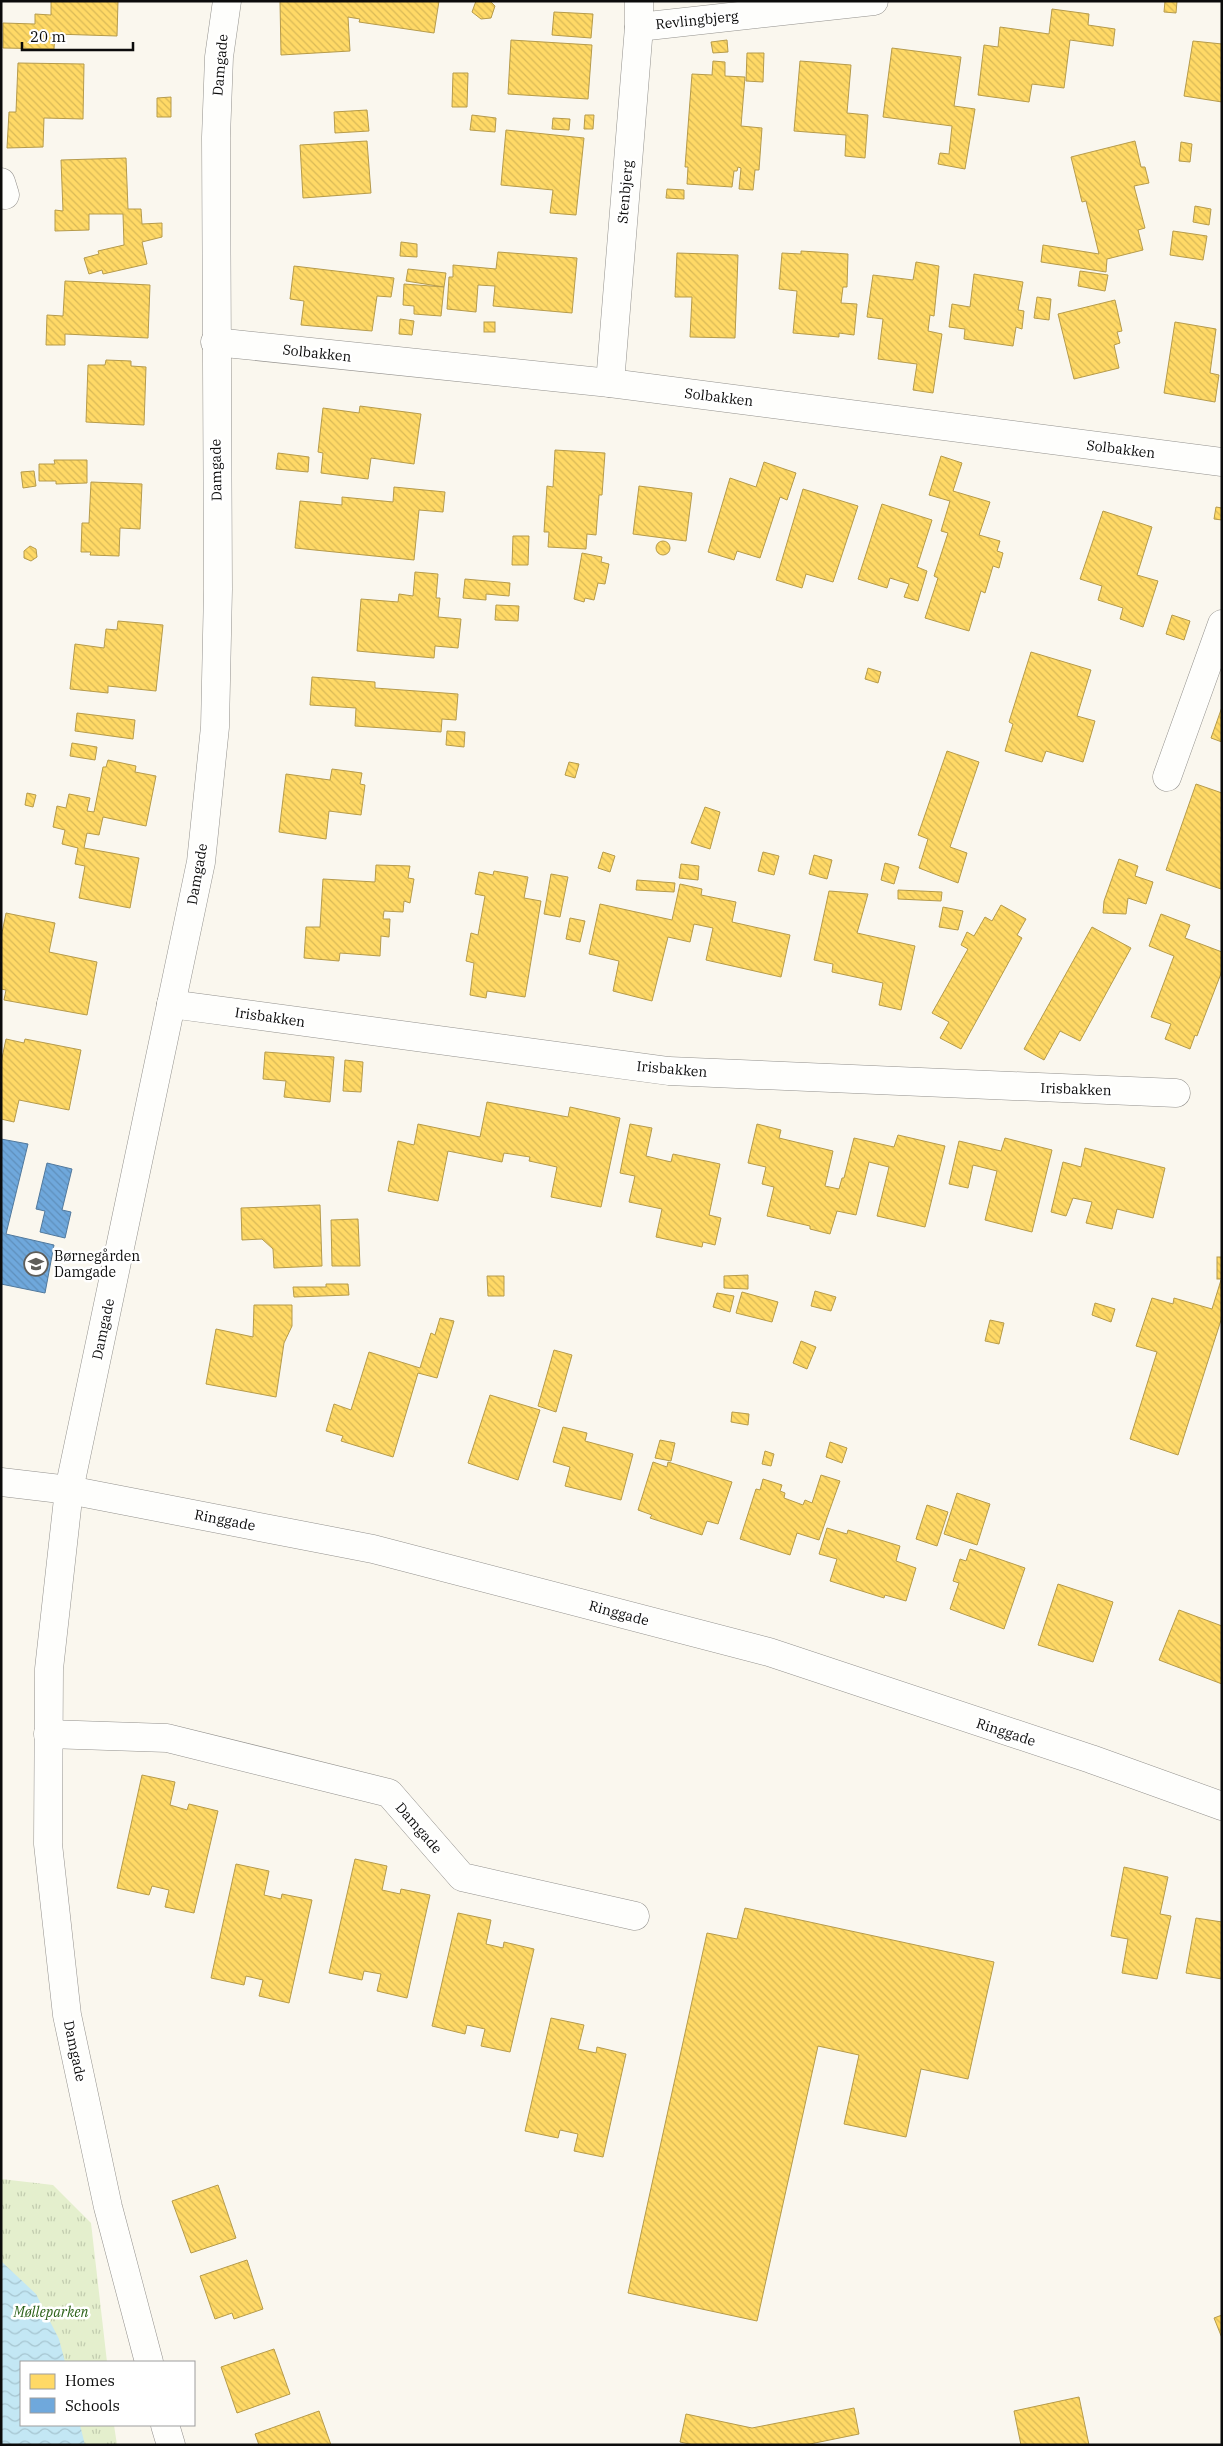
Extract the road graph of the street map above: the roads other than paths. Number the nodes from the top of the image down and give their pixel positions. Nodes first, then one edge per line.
1 (228, 1) edge
2 (874, 1) edge
3 (639, 14) edge
4 (215, 342) junction
5 (610, 383) junction
6 (1222, 462) edge
7 (1222, 624) edge
8 (1167, 777) dead end
9 (171, 1004) junction
10 (1176, 1093) dead end
11 (1, 1482) edge
12 (69, 1490) junction
13 (48, 1734) junction
14 (1222, 1806) edge
15 (636, 1916) dead end
16 (149, 2361) edge
17 (166, 2426) edge
18 (171, 2445) edge

1 - 4 street, Damgade
2 - 3 street, Revlingbjerg
3 - 5 street, Stenbjerg
4 - 5 street, Solbakken
4 - 9 street, Damgade
5 - 6 street, Solbakken
7 - 8 street
9 - 10 street, Irisbakken
9 - 12 street, Damgade
11 - 12 street, Ringgade
12 - 13 street, Damgade
12 - 14 street, Ringgade
13 - 15 street, Damgade
13 - 16 street, Damgade
17 - 18 street

